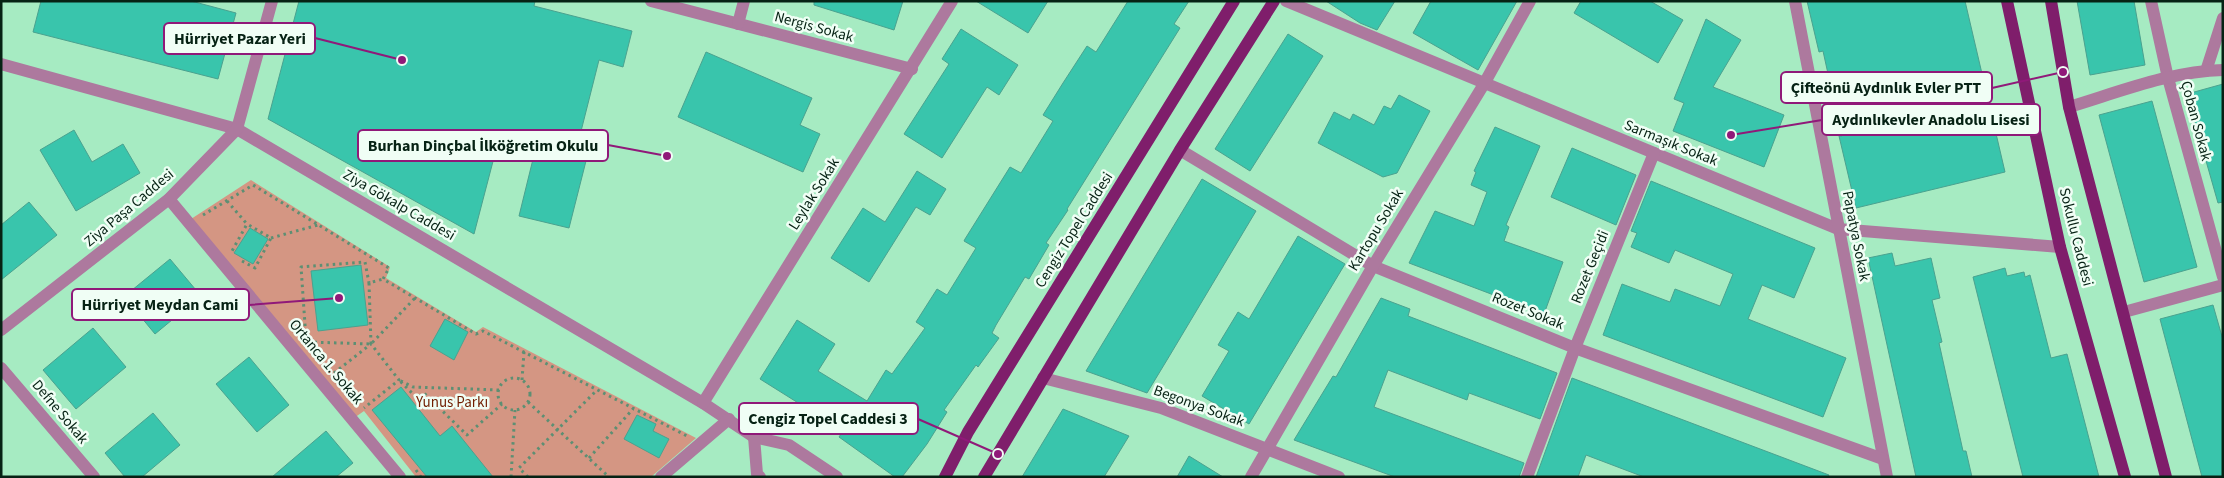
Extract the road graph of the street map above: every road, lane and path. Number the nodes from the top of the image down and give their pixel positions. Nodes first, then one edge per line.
1 (272, 1) edge
2 (651, 1) edge
3 (744, 1) edge
4 (952, 1) edge
5 (1234, 1) edge
6 (1274, 1) edge
7 (1286, 1) edge
8 (1530, 1) edge
9 (1795, 1) edge
10 (2007, 1) edge
11 (2051, 1) edge
12 (2151, 1) edge
13 (2223, 18) edge
14 (738, 24) junction
15 (1, 64) edge
16 (912, 69) junction
17 (2206, 70) junction
18 (2223, 70) edge
19 (2168, 78) junction
20 (1484, 84) junction
21 (2069, 106) junction
22 (236, 129) junction
23 (1180, 150) junction
24 (1654, 154) junction
25 (169, 199) junction
26 (227, 201) junction
27 (196, 219) dead end
28 (247, 224) junction
29 (318, 225) junction
30 (1838, 229) junction
31 (271, 238) junction
32 (2060, 247) junction
33 (231, 254) dead end
34 (239, 259) dead end
35 (1373, 266) junction
36 (2223, 277) edge
37 (383, 279) junction
38 (369, 283) junction
39 (2223, 285) edge
40 (415, 298) junction
41 (2124, 312) junction
42 (1, 330) edge
43 (297, 342) dead end
44 (306, 342) junction
45 (371, 344) junction
46 (1575, 348) junction
47 (524, 352) junction
48 (1, 368) edge
49 (327, 378) dead end
50 (1043, 378) junction
51 (399, 380) junction
52 (522, 380) junction
53 (499, 390) junction
54 (597, 390) junction
55 (528, 402) junction
56 (702, 403) junction
57 (502, 404) junction
58 (364, 408) junction
59 (633, 408) junction
60 (515, 410) junction
61 (359, 412) dead end
62 (371, 415) dead end
63 (729, 419) junction
64 (558, 429) junction
65 (754, 437) junction
66 (682, 444) dead end
67 (1268, 449) junction
68 (589, 458) junction
69 (1884, 459) junction
70 (519, 468) junction
71 (414, 469) dead end
72 (510, 476) edge
73 (606, 476) edge
74 (94, 477) edge
75 (400, 477) edge
76 (421, 477) edge
77 (528, 477) edge
78 (661, 477) edge
79 (760, 477) edge
80 (837, 477) edge
81 (945, 477) edge
82 (984, 477) edge
83 (1251, 477) edge
84 (1339, 477) edge
85 (1527, 477) edge
86 (1887, 477) edge
87 (2125, 477) edge
88 (2166, 477) edge

1 - 22 street, Ziya Paşa Caddesi
2 - 14 street, Nergis Sokak
3 - 14 street
4 - 16 street, Leylak Sokak
5 - 81 main road, Cengiz Topel Caddesi
6 - 23 main road
7 - 20 street, Sarmaşık Sokak
8 - 20 street, Kartopu Sokak
9 - 30 street, Papatya Sokak
10 - 32 main road, Sokullu Caddesi
11 - 21 main road, Sokullu Caddesi
12 - 19 street, Çoban Sokak
13 - 17 street
14 - 16 street, Nergis Sokak
15 - 22 street, Ziya Gökalp Caddesi
16 - 56 street, Leylak Sokak
17 - 18 street
17 - 19 street
19 - 21 street
19 - 36 street, Çoban Sokak
20 - 24 street, Sarmaşık Sokak
20 - 35 street, Kartopu Sokak
21 - 41 main road, Sokullu Caddesi
22 - 25 street, Ziya Paşa Caddesi
22 - 56 street, Ziya Gökalp Caddesi
23 - 35 street, Rozet Sokak
23 - 50 main road
24 - 30 street, Sarmaşık Sokak
24 - 46 street, Rozet Geçidi
25 - 42 street, Ziya Paşa Caddesi
25 - 75 street, Ortanca 1. Sokak
26 - 27 path
26 - 28 path
26 - 29 path
28 - 31 path
28 - 33 path
29 - 31 path
29 - 37 path
30 - 32 street, Sarmaşık Sokak
30 - 69 street, Papatya Sokak
31 - 34 path
32 - 87 main road, Sokullu Caddesi
35 - 46 street, Rozet Sokak
35 - 67 street, Kartopu Sokak
37 - 38 path
37 - 40 path
38 - 44 path
38 - 45 path
39 - 41 street
40 - 45 path
40 - 47 path
41 - 88 main road, Sokullu Caddesi
43 - 44 path
44 - 45 path
45 - 49 path
45 - 51 path
46 - 69 street, Rozet Sokak
46 - 85 street, Rozet Geçidi
47 - 52 path
47 - 54 path
48 - 74 street, Defne Sokak
50 - 67 street, Begonya Sokak
50 - 82 main road
51 - 53 path
51 - 57 path
51 - 58 path
52 - 53 path
52 - 55 path
53 - 57 path
54 - 59 path
54 - 64 path
55 - 60 path
55 - 64 path
56 - 63 street, Ziya Gökalp Caddesi
57 - 60 path
58 - 61 path
58 - 62 path
59 - 66 path
59 - 68 path
60 - 72 path
63 - 65 street, Ziya Gökalp Caddesi
63 - 78 street
64 - 68 path
64 - 70 path
65 - 79 street
65 - 80 street, Ziya Gökalp Caddesi
67 - 83 street, Kartopu Sokak
67 - 84 street, Begonya Sokak
68 - 73 path
69 - 86 street, Papatya Sokak
70 - 72 path
70 - 77 path
71 - 76 path

